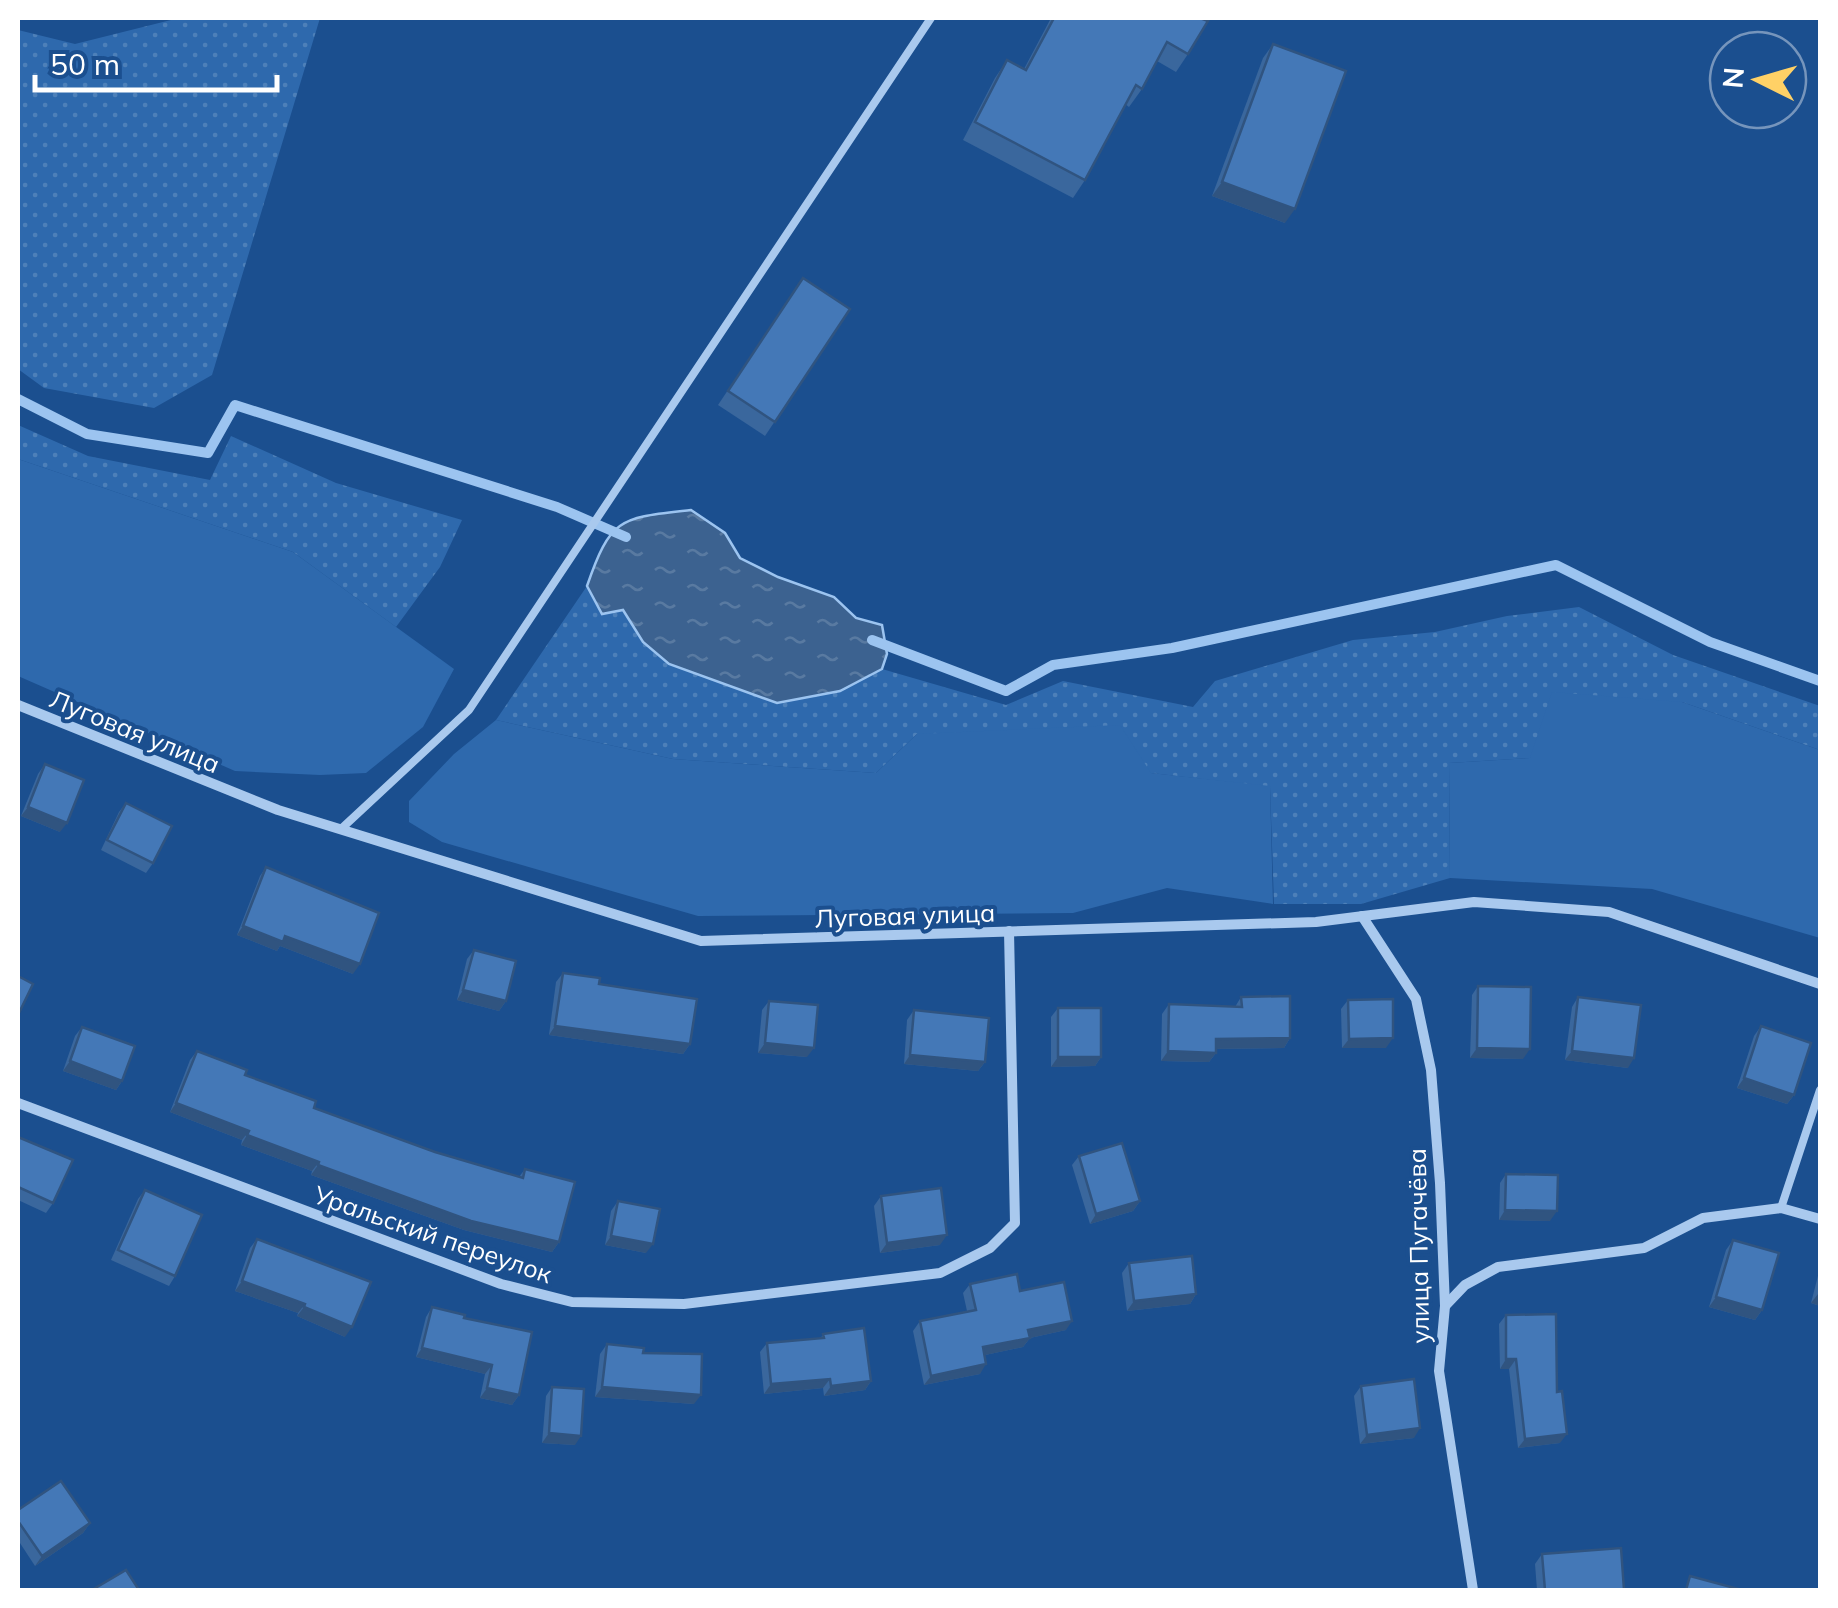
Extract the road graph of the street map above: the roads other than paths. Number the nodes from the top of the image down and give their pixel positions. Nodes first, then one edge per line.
1 (931, 18) edge
2 (18, 705) edge
3 (341, 829) junction
4 (1362, 916) junction
5 (1009, 931) junction
6 (1820, 984) edge
7 (1820, 1090) edge
8 (18, 1103) edge
9 (1780, 1208) junction
10 (1820, 1219) edge
11 (1445, 1306) junction
12 (1473, 1590) edge

1 - 3 lane
2 - 3 street, Луговая улица
3 - 5 street, Луговая улица
4 - 5 street, Луговая улица
4 - 6 street, Луговая улица
4 - 11 street, улица Пугачёва
5 - 8 street, Уральский переулок
7 - 9 lane
9 - 10 street
9 - 11 street
11 - 12 street, улица Пугачёва

